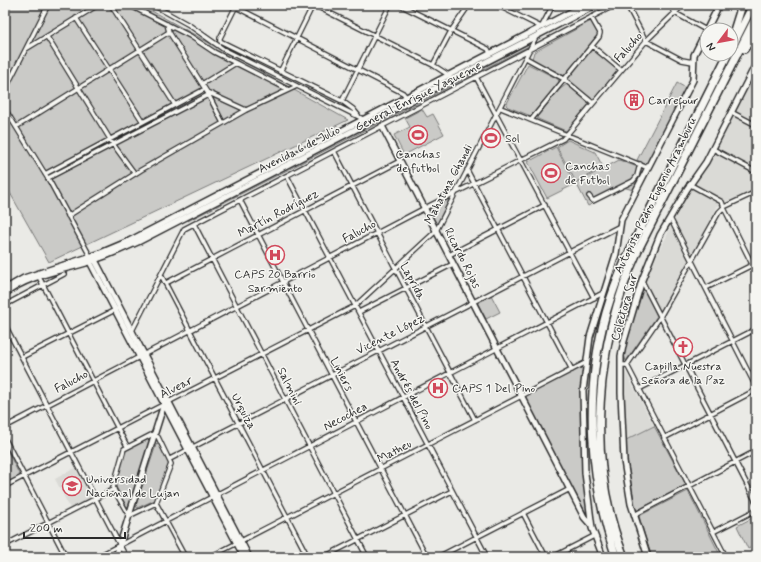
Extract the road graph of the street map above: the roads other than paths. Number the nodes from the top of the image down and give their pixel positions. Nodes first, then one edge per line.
1 (48, 5) edge
2 (98, 5) edge
3 (111, 5) edge
4 (129, 5) edge
5 (153, 5) edge
6 (313, 5) edge
7 (390, 5) edge
8 (400, 5) edge
9 (469, 5) edge
10 (497, 5) edge
11 (553, 5) edge
12 (584, 5) edge
13 (596, 5) edge
14 (615, 5) edge
15 (627, 5) edge
16 (671, 5) edge
17 (683, 5) edge
18 (719, 5) edge
19 (742, 5) edge
20 (753, 5) edge
21 (236, 6) edge
22 (675, 13) junction
23 (591, 17) junction
24 (756, 17) edge
25 (76, 18) junction
26 (710, 22) edge
27 (737, 22) edge
28 (167, 24) junction
29 (699, 26) edge
30 (541, 27) junction
31 (451, 31) junction
32 (169, 32) junction
33 (739, 32) edge
34 (756, 32) edge
35 (537, 35) junction
36 (374, 36) junction
37 (46, 37) junction
38 (297, 38) junction
39 (220, 41) junction
40 (646, 41) junction
41 (699, 45) edge
42 (218, 46) junction
43 (592, 46) junction
44 (531, 49) junction
45 (26, 50) junction
46 (140, 50) junction
47 (490, 53) junction
48 (526, 58) junction
49 (693, 62) junction
50 (724, 62) edge
51 (236, 63) junction
52 (756, 64) edge
53 (433, 65) junction
54 (730, 67) junction
55 (358, 69) junction
56 (109, 70) junction
57 (622, 70) junction
58 (280, 71) junction
59 (449, 75) junction
60 (278, 76) junction
61 (750, 76) junction
62 (476, 77) junction
63 (564, 79) junction
64 (756, 79) edge
65 (453, 80) junction
66 (202, 84) junction
67 (297, 86) junction
68 (78, 88) junction
69 (287, 89) junction
70 (5, 90) edge
71 (207, 92) junction
72 (407, 97) junction
73 (342, 101) junction
74 (410, 102) junction
75 (593, 103) junction
76 (176, 105) junction
77 (501, 108) junction
78 (5, 109) edge
79 (246, 110) junction
80 (731, 112) junction
81 (497, 115) junction
82 (362, 118) junction
83 (531, 120) junction
84 (143, 122) junction
85 (223, 123) junction
86 (367, 124) junction
87 (756, 125) edge
88 (382, 126) junction
89 (16, 127) junction
90 (567, 135) junction
91 (110, 140) junction
92 (113, 144) junction
93 (713, 149) junction
94 (334, 151) junction
95 (521, 160) junction
96 (400, 161) junction
97 (640, 164) junction
98 (648, 168) junction
99 (468, 170) junction
100 (756, 172) edge
101 (45, 174) junction
102 (135, 174) junction
103 (287, 176) junction
104 (48, 178) junction
105 (475, 184) junction
106 (690, 184) junction
107 (352, 186) junction
108 (756, 192) edge
109 (454, 195) junction
110 (589, 196) dead end
111 (240, 200) junction
112 (545, 205) junction
113 (724, 207) junction
114 (425, 208) junction
115 (305, 211) junction
116 (68, 216) junction
117 (670, 218) junction
118 (194, 224) junction
119 (620, 226) junction
120 (498, 229) junction
121 (437, 230) junction
122 (377, 233) junction
123 (259, 235) junction
124 (570, 252) junction
125 (450, 255) junction
126 (91, 258) junction
127 (330, 258) junction
128 (212, 259) junction
129 (692, 262) junction
130 (453, 264) junction
131 (754, 264) edge
132 (395, 268) junction
133 (756, 272) edge
134 (64, 274) dead end
135 (161, 275) junction
136 (523, 276) junction
137 (39, 277) junction
138 (642, 280) junction
139 (283, 282) junction
140 (166, 283) junction
141 (43, 285) junction
142 (406, 288) junction
143 (706, 288) junction
144 (5, 289) edge
145 (603, 293) junction
146 (5, 294) edge
147 (594, 298) junction
148 (474, 302) junction
149 (5, 305) edge
150 (237, 306) junction
151 (355, 306) junction
152 (117, 309) junction
153 (359, 312) junction
154 (660, 317) junction
155 (547, 322) junction
156 (5, 326) edge
157 (426, 327) junction
158 (756, 329) edge
159 (190, 330) junction
160 (308, 330) junction
161 (132, 331) junction
162 (69, 334) junction
163 (129, 337) junction
164 (733, 341) junction
165 (498, 348) junction
166 (379, 351) junction
167 (262, 354) junction
168 (141, 355) junction
169 (22, 358) junction
170 (587, 362) junction
171 (621, 365) junction
172 (627, 365) junction
173 (686, 366) junction
174 (572, 370) junction
175 (450, 373) junction
176 (332, 376) junction
177 (215, 378) junction
178 (93, 381) junction
179 (756, 387) edge
180 (639, 389) junction
181 (756, 390) edge
182 (403, 397) junction
183 (523, 397) junction
184 (286, 400) junction
185 (166, 403) junction
186 (47, 405) junction
187 (710, 414) junction
188 (475, 420) junction
189 (356, 422) junction
190 (239, 424) junction
191 (5, 427) edge
192 (117, 427) junction
193 (156, 434) junction
194 (664, 438) junction
195 (5, 439) edge
196 (428, 444) junction
197 (127, 446) junction
198 (310, 446) junction
199 (190, 449) junction
200 (71, 450) junction
201 (756, 451) edge
202 (170, 459) junction
203 (735, 462) junction
204 (381, 469) junction
205 (263, 470) junction
206 (24, 474) junction
207 (5, 486) edge
208 (689, 486) junction
209 (114, 489) junction
210 (570, 489) junction
211 (452, 490) junction
212 (334, 493) junction
213 (214, 495) junction
214 (95, 499) junction
215 (756, 502) edge
216 (156, 503) junction
217 (756, 510) edge
218 (523, 513) junction
219 (634, 514) junction
220 (405, 515) junction
221 (130, 516) junction
222 (288, 517) junction
223 (166, 521) junction
224 (49, 523) junction
225 (591, 525) junction
226 (713, 532) junction
227 (594, 536) junction
228 (476, 537) junction
229 (358, 539) junction
230 (239, 542) junction
231 (5, 545) edge
232 (120, 545) junction
233 (66, 557) edge
234 (97, 557) edge
235 (116, 557) edge
236 (126, 557) edge
237 (185, 557) edge
238 (210, 557) edge
239 (244, 557) edge
240 (249, 557) edge
241 (308, 557) edge
242 (324, 557) edge
243 (368, 557) edge
244 (427, 557) edge
245 (438, 557) edge
246 (486, 557) edge
247 (546, 557) edge
248 (553, 557) edge
249 (603, 557) edge
250 (616, 557) edge
251 (624, 557) edge
252 (648, 557) edge
253 (726, 557) edge

1 - 45 street
2 - 25 street
3 - 46 street
4 - 28 street
5 - 42 street
6 - 36 street
6 - 38 street
7 - 36 street
8 - 31 street
9 - 31 street
10 - 30 street
11 - 30 street, Mahatma Ghandi
12 - 30 main road, Avenida 6 de Julio
13 - 35 main road, Avenida 6 de Julio
14 - 23 street, General Enrique Yaqueme
15 - 40 street
16 - 22 street
17 - 22 street, Falucho
18 - 26 main road
19 - 27 highway
20 - 33 highway
21 - 38 street
21 - 39 street
22 - 29 street
22 - 40 street, Falucho
23 - 43 street
23 - 44 street, General Enrique Yaqueme
24 - 54 highway, Autopista Pedro Eugenio Aramburu
25 - 37 street
25 - 56 street
28 - 32 street
28 - 51 street
30 - 35 street, Mahatma Ghandi
30 - 47 main road, Avenida 6 de Julio
31 - 47 street
31 - 53 street
32 - 46 street
32 - 66 street
34 - 54 highway
35 - 44 street, Mahatma Ghandi
35 - 65 main road, Avenida 6 de Julio
36 - 53 street
36 - 55 street
37 - 45 street
37 - 68 street
38 - 55 street
38 - 58 street
39 - 42 street
39 - 58 street
40 - 49 street
40 - 57 street, Falucho
41 - 49 main road
42 - 60 street
43 - 57 street
43 - 63 street
44 - 48 street, Mahatma Ghandi
44 - 62 street, General Enrique Yaqueme
45 - 70 street
46 - 56 street
46 - 76 street
47 - 59 main road, Avenida 6 de Julio
48 - 63 street
48 - 77 street, Mahatma Ghandi
49 - 98 main road
50 - 250 highway, Autopista Pedro Eugenio Aramburu
51 - 66 street
51 - 69 street
52 - 61 main road, Colectora Sur
53 - 59 street
54 - 251 highway, Autopista Pedro Eugenio Aramburu
55 - 72 street
55 - 73 street
56 - 68 street
56 - 84 street
57 - 75 street, Falucho
58 - 60 street
58 - 73 street
59 - 65 street
59 - 72 main road, Avenida 6 de Julio
60 - 67 street
61 - 64 street
61 - 80 main road, Colectora Sur
62 - 81 street
62 - 88 street, General Enrique Yaqueme
63 - 75 street
63 - 83 street
65 - 74 main road, Avenida 6 de Julio
66 - 71 street
67 - 69 street
67 - 82 street
68 - 89 street
68 - 91 street
69 - 79 street
71 - 76 street
71 - 79 street
71 - 85 street
71 - 92 street
72 - 74 street
72 - 82 main road, Avenida 6 de Julio
73 - 82 street
74 - 86 main road, Avenida 6 de Julio
75 - 90 street, Falucho
76 - 84 street
77 - 81 street, Mahatma Ghandi
77 - 83 street
78 - 89 street
79 - 85 street
80 - 87 street
80 - 93 main road, Colectora Sur
81 - 95 street
81 - 99 street, Mahatma Ghandi
82 - 86 street
82 - 126 main road, Avenida 6 de Julio
83 - 90 street
84 - 91 street
85 - 102 street
86 - 126 main road, Avenida 6 de Julio
88 - 94 street, General Enrique Yaqueme
88 - 96 main road, Ricardo Rojas
88 - 114 main road, Ricardo Rojas
89 - 101 street
90 - 95 street, Falucho
90 - 97 street
91 - 92 street
91 - 101 street
92 - 102 street
92 - 104 street
93 - 100 street
93 - 106 main road, Colectora Sur
94 - 103 street, General Enrique Yaqueme
94 - 107 street, Laprida
95 - 105 street, Falucho
95 - 112 street
96 - 107 street, Martín Rodríguez
96 - 114 main road, Ricardo Rojas
97 - 98 street
97 - 110 street
98 - 119 main road
99 - 105 street
99 - 109 street, Mahatma Ghandi
101 - 104 street
102 - 116 street
103 - 111 street, General Enrique Yaqueme
103 - 115 street, Andrés del Pino
104 - 116 street
105 - 109 street, Falucho
105 - 120 street
106 - 113 street
106 - 117 main road, Colectora Sur
107 - 115 street, Martín Rodríguez
107 - 122 street, Laprida
108 - 113 street
109 - 114 street, Falucho
109 - 121 street, Mahatma Ghandi
111 - 118 street, General Enrique Yaqueme
111 - 123 street, Liniers
112 - 120 street
112 - 124 street
113 - 129 street
113 - 131 street
114 - 121 main road, Ricardo Rojas
114 - 122 street, Falucho
115 - 123 street, Martín Rodríguez
115 - 127 street, Andrés del Pino
116 - 126 street
117 - 129 street
117 - 138 main road, Colectora Sur
118 - 128 street, Salmini
118 - 135 street, General Enrique Yaqueme
119 - 124 street, Vicente López
119 - 145 main road
120 - 125 street
120 - 136 street
121 - 125 main road, Ricardo Rojas
121 - 132 street, Mahatma Ghandi
122 - 127 street, Falucho
122 - 132 street, Laprida
123 - 128 street, Martín Rodríguez
123 - 139 street, Liniers
124 - 136 street, Vicente López
124 - 147 street
125 - 130 main road, Ricardo Rojas
125 - 148 main road, Ricardo Rojas
126 - 137 main road, Avenida 6 de Julio
126 - 144 main road, Avenida 6 de Julio
126 - 152 main road
127 - 139 street, Falucho
127 - 151 street, Andrés del Pino
128 - 140 street, Martín Rodríguez
128 - 150 street, Salmini
129 - 143 street
129 - 154 street
130 - 142 street
130 - 148 main road, Ricardo Rojas
131 - 133 street
131 - 143 street
132 - 142 street, Laprida
132 - 151 street, Mahatma Ghandi
134 - 141 street
135 - 140 street, Urquiza
135 - 161 street
136 - 148 street, Vicente López
136 - 155 street
137 - 141 street
137 - 146 main road, Avenida 6 de Julio
138 - 154 street
138 - 171 main road, Colectora Sur
139 - 150 street, Falucho
139 - 160 street, Liniers
140 - 159 street, Urquiza
141 - 149 street
141 - 162 street
142 - 153 street
142 - 157 street, Laprida
143 - 164 street
145 - 147 street, Necochea
145 - 170 main road
147 - 155 street, Necochea
148 - 157 street, Vicente López
148 - 165 main road, Ricardo Rojas
150 - 159 street, Falucho
150 - 167 street, Salmini
151 - 153 street, Andrés del Pino
151 - 160 street, Alvear
152 - 161 main road
152 - 162 street
152 - 163 main road
153 - 166 street, Andrés del Pino
154 - 172 street
154 - 173 street
155 - 165 street, Necochea
155 - 174 street
156 - 169 street
157 - 166 street, Vicente López
157 - 175 street, Laprida
158 - 164 street
159 - 168 street, Falucho
159 - 177 street, Urquiza
160 - 167 street, Alvear
160 - 176 street, Liniers
161 - 163 street
161 - 168 main road
162 - 169 street
162 - 178 street
163 - 168 main road
164 - 173 street
164 - 179 street
165 - 175 street, Necochea
165 - 183 main road, Ricardo Rojas
166 - 176 street, Vicente López
166 - 182 street, Andrés del Pino
167 - 177 street, Alvear
167 - 184 street, Salmini
168 - 178 street, Falucho
168 - 185 main road
169 - 186 street
170 - 174 street, Matheu
170 - 225 main road
171 - 172 street
171 - 219 main road, Colectora Sur
172 - 180 street
173 - 180 street
173 - 187 street
174 - 183 street, Matheu
175 - 182 street, Necochea
175 - 188 street, Laprida
176 - 184 street, Vicente López
176 - 189 street, Liniers
177 - 185 street, Alvear
177 - 190 street, Urquiza
178 - 186 street, Falucho
178 - 192 street
180 - 194 street
181 - 187 street
182 - 189 street, Necochea
182 - 196 street, Andrés del Pino
183 - 188 street, Matheu
183 - 210 main road, Ricardo Rojas
184 - 190 street, Vicente López
184 - 198 street, Salmini
185 - 192 street, Alvear
185 - 193 main road
185 - 199 main road
186 - 191 street, Falucho
186 - 200 street
187 - 194 street
187 - 203 street
188 - 196 street, Matheu
189 - 198 street, Necochea
189 - 204 street, Liniers
190 - 199 street, Vicente López
190 - 205 street, Urquiza
192 - 197 street
192 - 200 street, Alvear
193 - 197 street
193 - 202 street
193 - 221 main road
194 - 208 street
195 - 206 street
196 - 204 street, Matheu
196 - 211 street, Andrés del Pino
197 - 209 street
198 - 205 street, Necochea
198 - 212 street, Salmini
199 - 202 street, Vicente López
199 - 213 main road
200 - 206 street, Alvear
200 - 214 street
201 - 203 street
202 - 216 street
203 - 208 street
203 - 215 street
204 - 212 street, Matheu
204 - 220 street, Liniers
205 - 213 street, Necochea
205 - 222 street, Urquiza
206 - 207 street, Alvear
206 - 224 street
208 - 219 street
208 - 226 street
209 - 214 street
209 - 221 street
210 - 218 street
210 - 225 main road, Ricardo Rojas
211 - 220 street
211 - 228 street, Andrés del Pino
212 - 222 street, Matheu
212 - 229 street, Salmini
213 - 223 street, Necochea
213 - 230 main road
214 - 224 street
214 - 232 street
216 - 221 street
216 - 223 street
217 - 226 street
218 - 228 street
218 - 247 street
219 - 252 main road, Colectora Sur
220 - 229 street
220 - 244 street, Liniers
221 - 232 main road
222 - 230 street, Matheu
222 - 241 street, Urquiza
223 - 232 street, Necochea
223 - 237 street
224 - 231 street
224 - 233 street
225 - 227 main road
226 - 253 street
227 - 248 street
227 - 249 main road
228 - 245 street
228 - 246 street, Andrés del Pino
229 - 242 street
229 - 243 street, Salmini
230 - 238 street, Matheu
230 - 239 main road
230 - 240 main road
232 - 234 street, Necochea
232 - 235 main road
232 - 236 street

